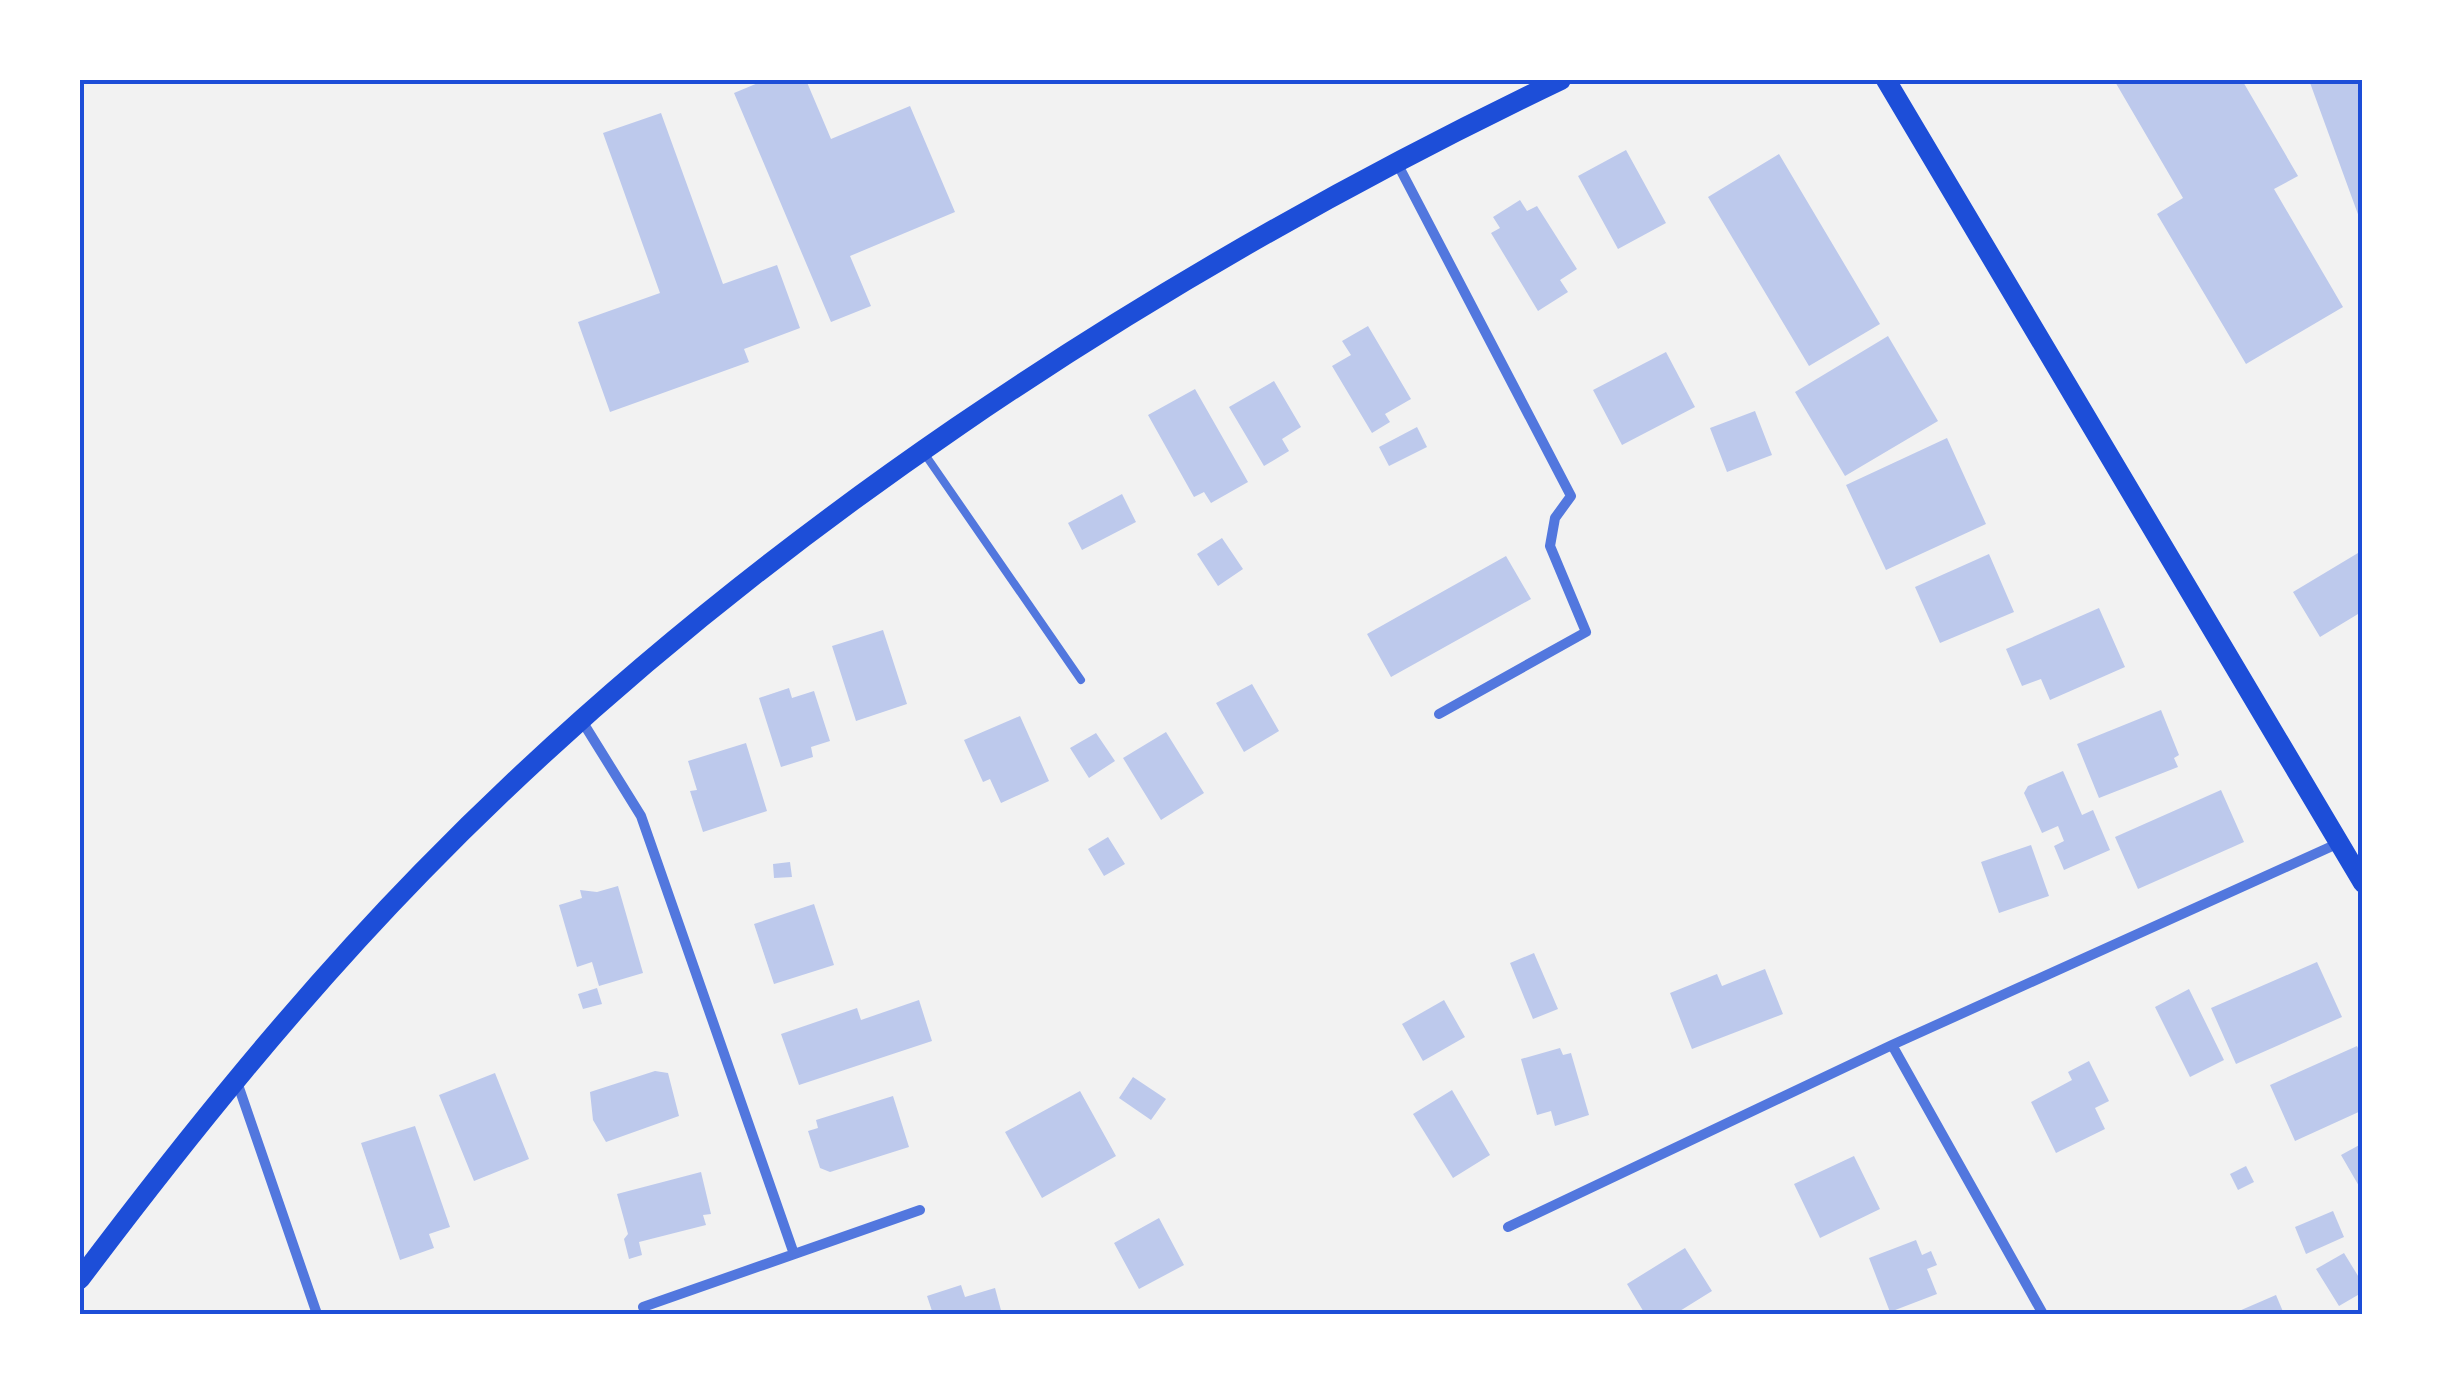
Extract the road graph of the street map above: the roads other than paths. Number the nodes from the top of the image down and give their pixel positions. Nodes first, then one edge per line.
1 (1561, 80) edge
2 (1886, 80) edge
3 (1396, 162) junction
4 (924, 453) junction
5 (1080, 680) dead end
6 (1439, 714) dead end
7 (581, 720) junction
8 (2339, 844) junction
9 (2363, 884) edge
10 (1892, 1046) junction
11 (236, 1078) junction
12 (920, 1210) dead end
13 (1508, 1227) dead end
14 (794, 1254) junction
15 (80, 1279) edge
16 (643, 1306) dead end
17 (317, 1314) edge
18 (2044, 1314) edge

1 - 3 main road
2 - 8 main road
3 - 4 main road
3 - 6 street
4 - 5 lane
4 - 7 main road
7 - 11 main road
7 - 14 street
8 - 9 main road
8 - 10 street
10 - 13 street
10 - 18 street
11 - 15 main road
11 - 17 street
12 - 14 street
14 - 16 street

